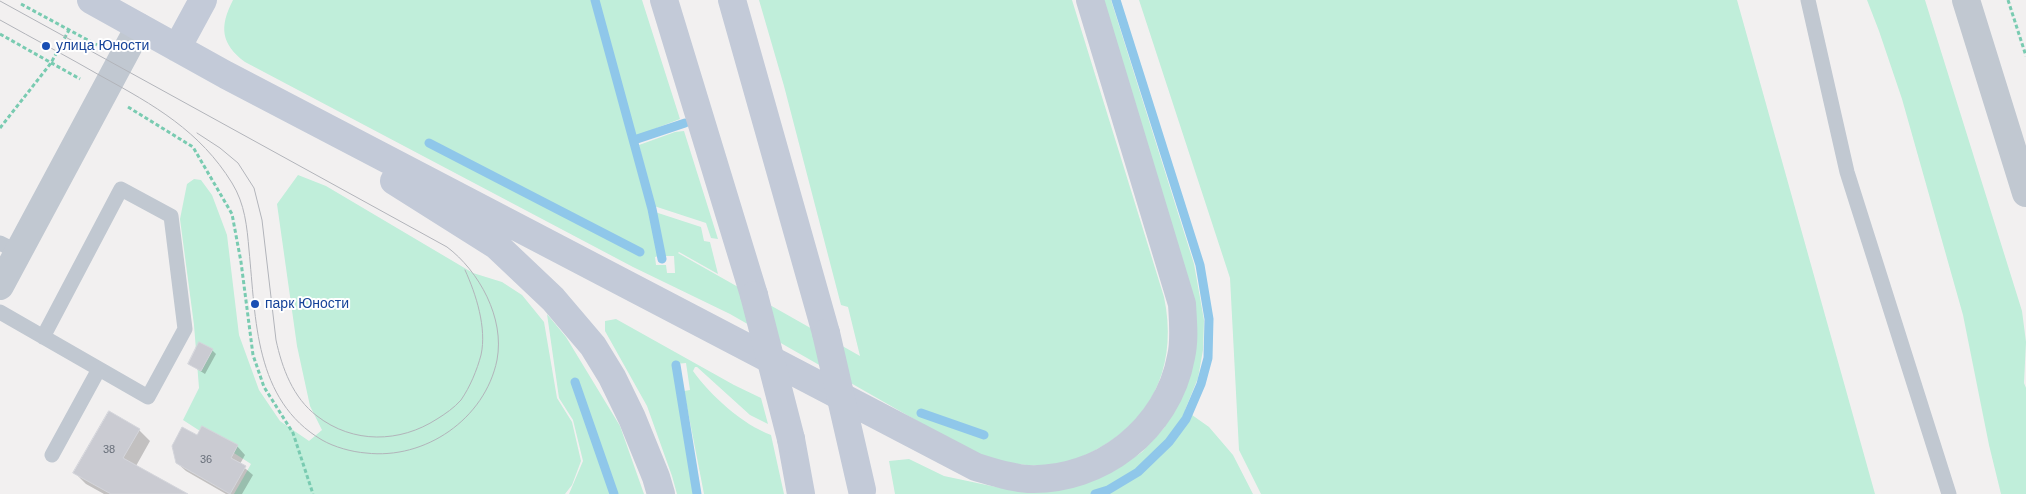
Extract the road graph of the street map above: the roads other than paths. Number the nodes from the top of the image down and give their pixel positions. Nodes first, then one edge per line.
1 (91, 0) edge
2 (203, 0) edge
3 (664, 0) edge
4 (732, 0) edge
5 (1090, 0) edge
6 (1808, 0) edge
7 (1966, 0) edge
8 (139, 27) junction
9 (178, 48) junction
10 (226, 74) junction
11 (2026, 193) edge
12 (9, 248) edge
13 (0, 286) edge
14 (0, 312) edge
15 (43, 337) junction
16 (99, 369) junction
17 (52, 455) dead end
18 (862, 492) edge
19 (661, 494) edge
20 (801, 494) edge
21 (1949, 494) edge

1 - 8 main road
2 - 9 main road
3 - 20 main road, bridge
4 - 18 main road, bridge
5 - 10 main road
6 - 21 lane
7 - 11 street
8 - 9 main road
8 - 12 street
9 - 10 main road
10 - 19 main road
12 - 13 street
14 - 15 lane
15 - 16 lane
15 - 16 lane
16 - 17 lane

